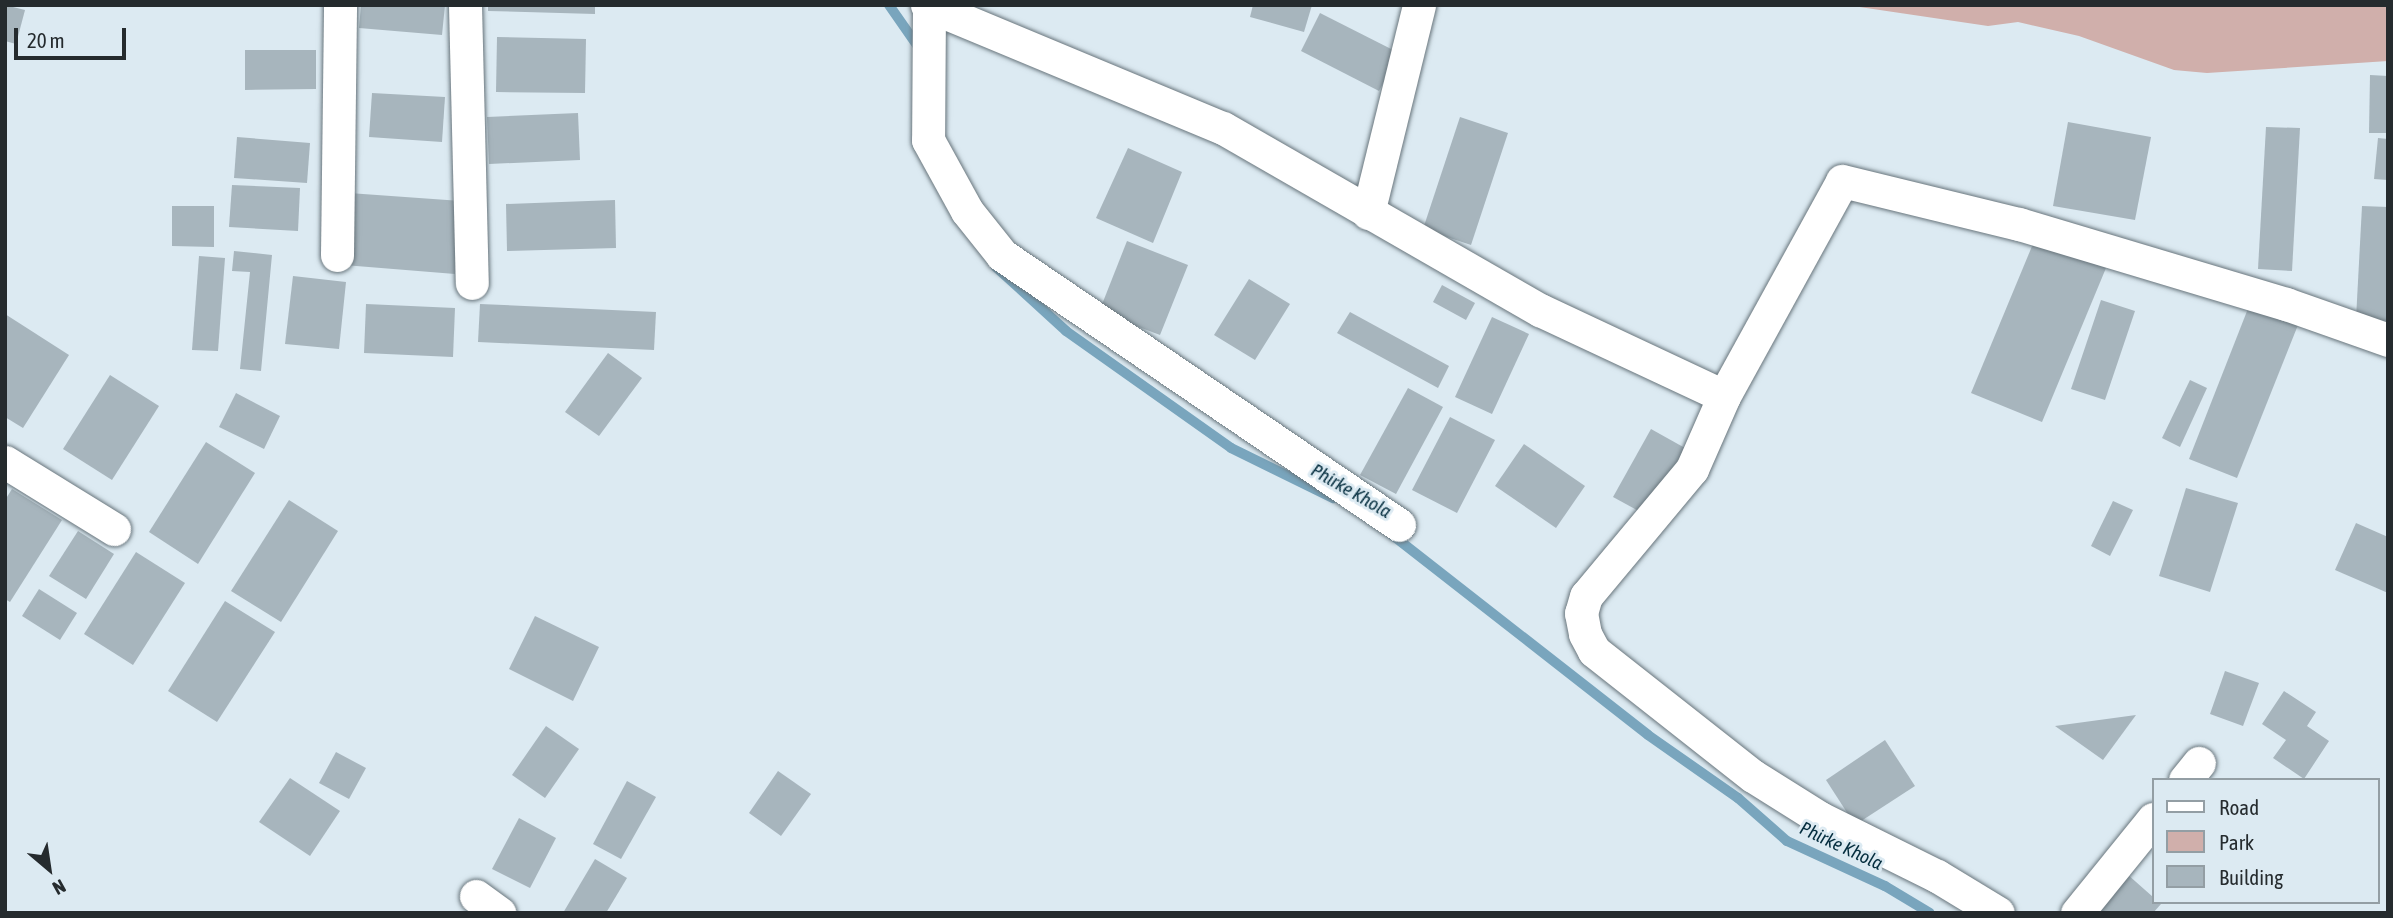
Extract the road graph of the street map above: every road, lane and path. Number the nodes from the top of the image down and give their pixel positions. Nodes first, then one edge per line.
1 (340, 5) edge
2 (465, 5) edge
3 (1419, 5) edge
4 (928, 7) edge
5 (1368, 213) junction
6 (337, 255) dead end
7 (472, 283) dead end
8 (2388, 340) edge
9 (1724, 396) junction
10 (5, 462) edge
11 (1399, 525) dead end
12 (114, 529) dead end
13 (2152, 820) edge
14 (1998, 913) edge
15 (2077, 913) edge

1 - 6 street
2 - 7 street
3 - 5 street
4 - 5 street
4 - 11 street
5 - 9 street
8 - 9 street
9 - 14 street
10 - 12 street
13 - 15 street

